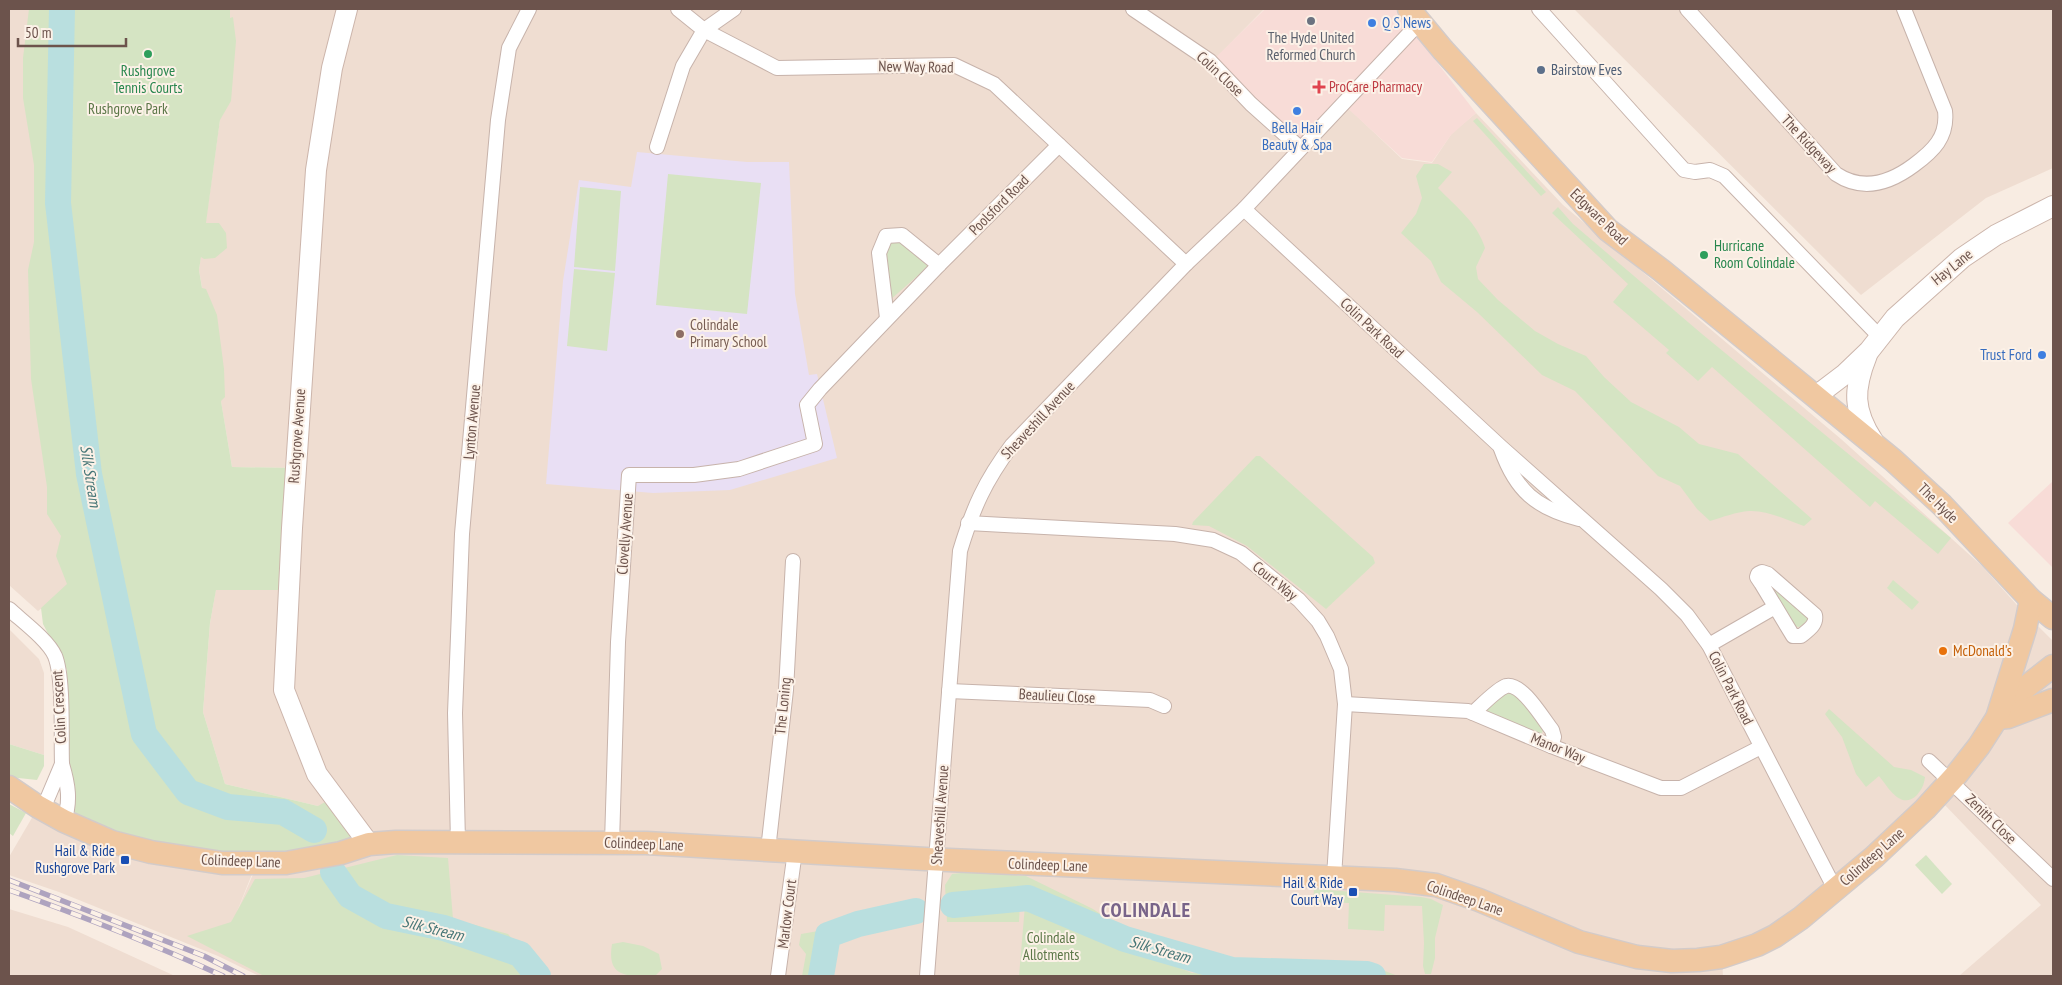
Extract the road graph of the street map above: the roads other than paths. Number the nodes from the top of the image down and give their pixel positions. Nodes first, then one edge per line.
1 (347, 9) edge
2 (529, 9) edge
3 (678, 9) edge
4 (734, 9) edge
5 (1133, 9) edge
6 (1539, 9) edge
7 (1687, 9) edge
8 (1904, 9) edge
9 (1414, 15) edge
10 (704, 30) junction
11 (1060, 145) junction
12 (657, 147) dead end
13 (1300, 148) junction
14 (2053, 206) edge
15 (1244, 209) junction
16 (1186, 264) junction
17 (939, 265) junction
18 (887, 318) junction
19 (1874, 344) junction
20 (820, 389) joint
21 (1816, 396) junction
22 (1877, 447) junction
23 (968, 523) junction
24 (793, 561) dead end
25 (2031, 600) junction
26 (1775, 606) junction
27 (9, 608) edge
28 (2053, 618) edge
29 (1709, 645) junction
30 (2053, 666) edge
31 (949, 691) junction
32 (2053, 700) edge
33 (1345, 704) junction
34 (1164, 706) dead end
35 (2001, 708) junction
36 (1473, 713) junction
37 (1551, 746) junction
38 (1761, 747) junction
39 (1929, 761) dead end
40 (62, 764) junction
41 (1952, 781) junction
42 (9, 787) edge
43 (43, 810) junction
44 (64, 821) junction
45 (458, 842) junction
46 (369, 844) junction
47 (612, 844) junction
48 (768, 850) junction
49 (795, 851) junction
50 (937, 859) junction
51 (1334, 877) junction
52 (2053, 879) edge
53 (1836, 889) junction
54 (778, 976) edge
55 (927, 976) edge

1 - 46 street, Rushgrove Avenue
2 - 45 street, Lynton Avenue
3 - 10 street, New Way Road
4 - 10 street
5 - 13 street, Colin Close
6 - 19 street
7 - 8 street, The Ridgeway
9 - 13 street, Sheaveshill Avenue
9 - 21 main road, Edgware Road
10 - 11 street, New Way Road
10 - 12 street
11 - 16 street, New Way Road
11 - 17 street, Poolsford Road
13 - 15 street, Sheaveshill Avenue
14 - 19 street, Hay Lane
15 - 16 street, Sheaveshill Avenue
15 - 29 street, Colin Park Road
16 - 23 street, Sheaveshill Avenue
17 - 18 street, Poolsford Road
17 - 18 street
18 - 20 street, Poolsford Road
19 - 21 street, Hay Lane
19 - 22 street, Hay Lane
20 - 47 street, Clovelly Avenue
21 - 22 main road, The Hyde
22 - 25 main road, The Hyde
23 - 31 street, Sheaveshill Avenue
23 - 33 street, Court Way
24 - 48 street, The Loning
25 - 28 main road, The Hyde
25 - 35 main road, Colindeep Lane
26 - 26 street
26 - 29 street
27 - 40 street, Colin Crescent
29 - 38 street, Colin Park Road
30 - 35 main road
31 - 34 street, Beaulieu Close
31 - 50 street, Sheaveshill Avenue
32 - 35 main road
33 - 36 street, Manor Way
33 - 51 street, Court Way
35 - 41 main road, Colindeep Lane
36 - 37 street, Manor Way
36 - 37 street
37 - 38 street, Manor Way
38 - 53 street, Colin Park Road
39 - 41 street, Zenith Close
40 - 43 street, Colin Crescent
40 - 44 street, Colin Crescent
41 - 52 street, Zenith Close
41 - 53 main road, Colindeep Lane
42 - 43 main road, Colindeep Lane
43 - 44 main road, Colindeep Lane
44 - 46 main road, Colindeep Lane
45 - 46 main road, Colindeep Lane
45 - 47 main road, Colindeep Lane
47 - 48 main road, Colindeep Lane
48 - 49 main road, Colindeep Lane
49 - 50 main road, Colindeep Lane
49 - 54 street, Marlow Court
50 - 51 main road, Colindeep Lane
50 - 55 street, Sheaveshill Avenue
51 - 53 main road, Colindeep Lane

